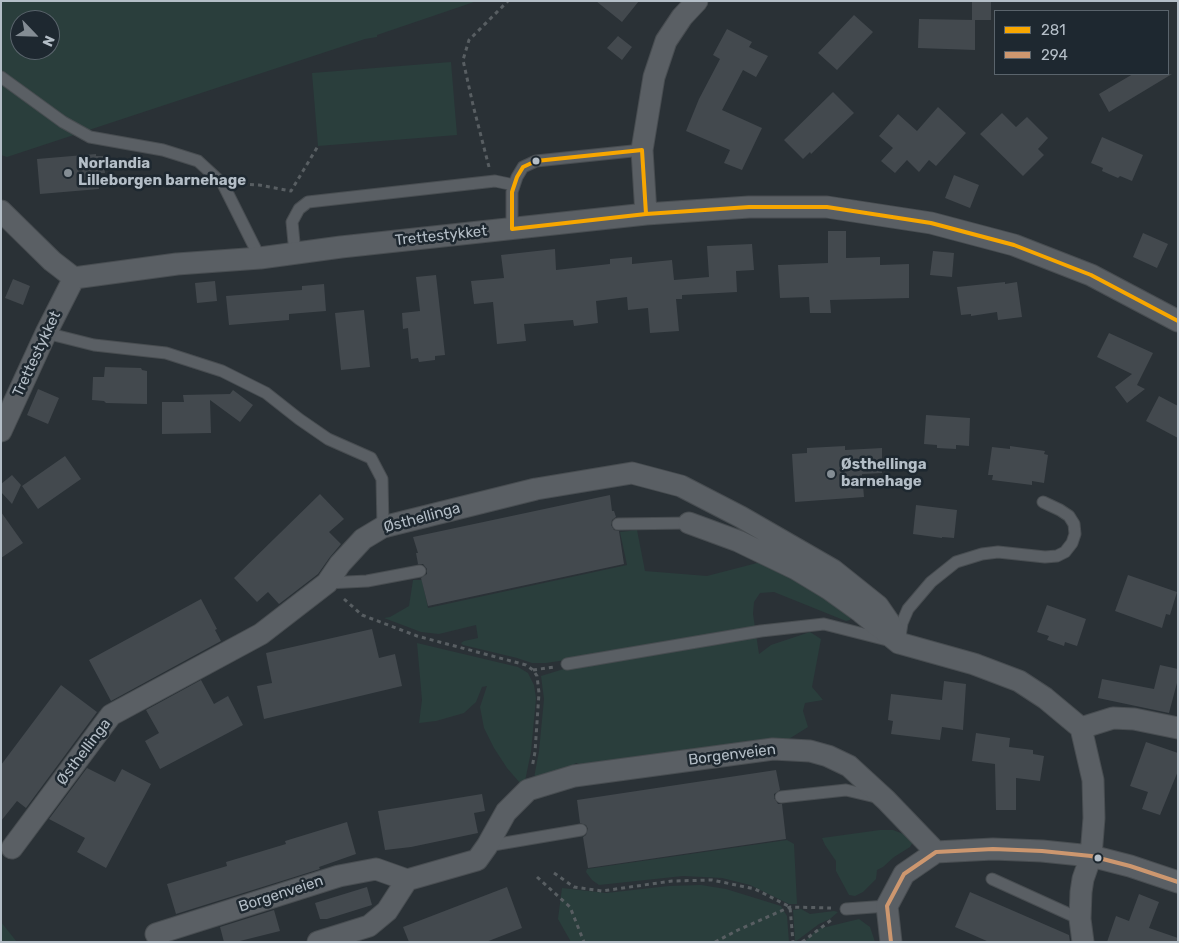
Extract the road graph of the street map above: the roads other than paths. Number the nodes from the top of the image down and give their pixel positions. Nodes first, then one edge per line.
1 (697, 1) edge
2 (1, 77) edge
3 (642, 150) junction
4 (514, 185) junction
5 (1, 211) edge
6 (646, 214) junction
7 (512, 229) junction
8 (295, 253) junction
9 (260, 258) junction
10 (74, 278) junction
11 (1178, 321) edge
12 (46, 333) junction
13 (1, 431) edge
14 (1043, 502) dead end
15 (689, 523) joint
16 (618, 524) dead end
17 (383, 527) junction
18 (420, 571) dead end
19 (328, 583) junction
20 (899, 643) junction
21 (567, 664) dead end
22 (1081, 728) junction
23 (1178, 728) edge
24 (781, 798) dead end
25 (886, 800) junction
26 (581, 830) dead end
27 (488, 846) junction
28 (12, 848) dead end
29 (936, 852) junction
30 (1091, 856) junction
31 (407, 880) junction
32 (992, 880) dead end
33 (1178, 882) edge
34 (887, 906) junction
35 (846, 909) road end
36 (1080, 919) junction
37 (156, 934) dead end
38 (318, 942) edge
39 (891, 942) edge
40 (1083, 942) edge

1 - 3 street
2 - 9 lane
3 - 4 lane
3 - 6 street
4 - 7 lane
4 - 8 lane
5 - 10 street
6 - 7 street, Trettestykket
6 - 11 street, Trettestykket
7 - 8 street, Trettestykket
8 - 9 street, Trettestykket
9 - 10 street, Trettestykket
10 - 12 street, Trettestykket
12 - 13 street, Trettestykket
12 - 17 lane
14 - 20 lane
15 - 16 lane
15 - 20 street
17 - 19 street, Østhellinga
17 - 20 street, Østhellinga
18 - 19 lane
19 - 28 street, Østhellinga
20 - 21 lane
20 - 22 street
22 - 23 street
22 - 30 street
24 - 25 lane
25 - 27 street, Borgenveien
25 - 29 street, Borgenveien
26 - 27 lane
27 - 31 street, Borgenveien
29 - 30 street
29 - 34 street
30 - 33 street
30 - 36 street
31 - 37 street, Borgenveien
31 - 38 street
32 - 36 lane
34 - 35 lane
34 - 39 street
36 - 40 street

